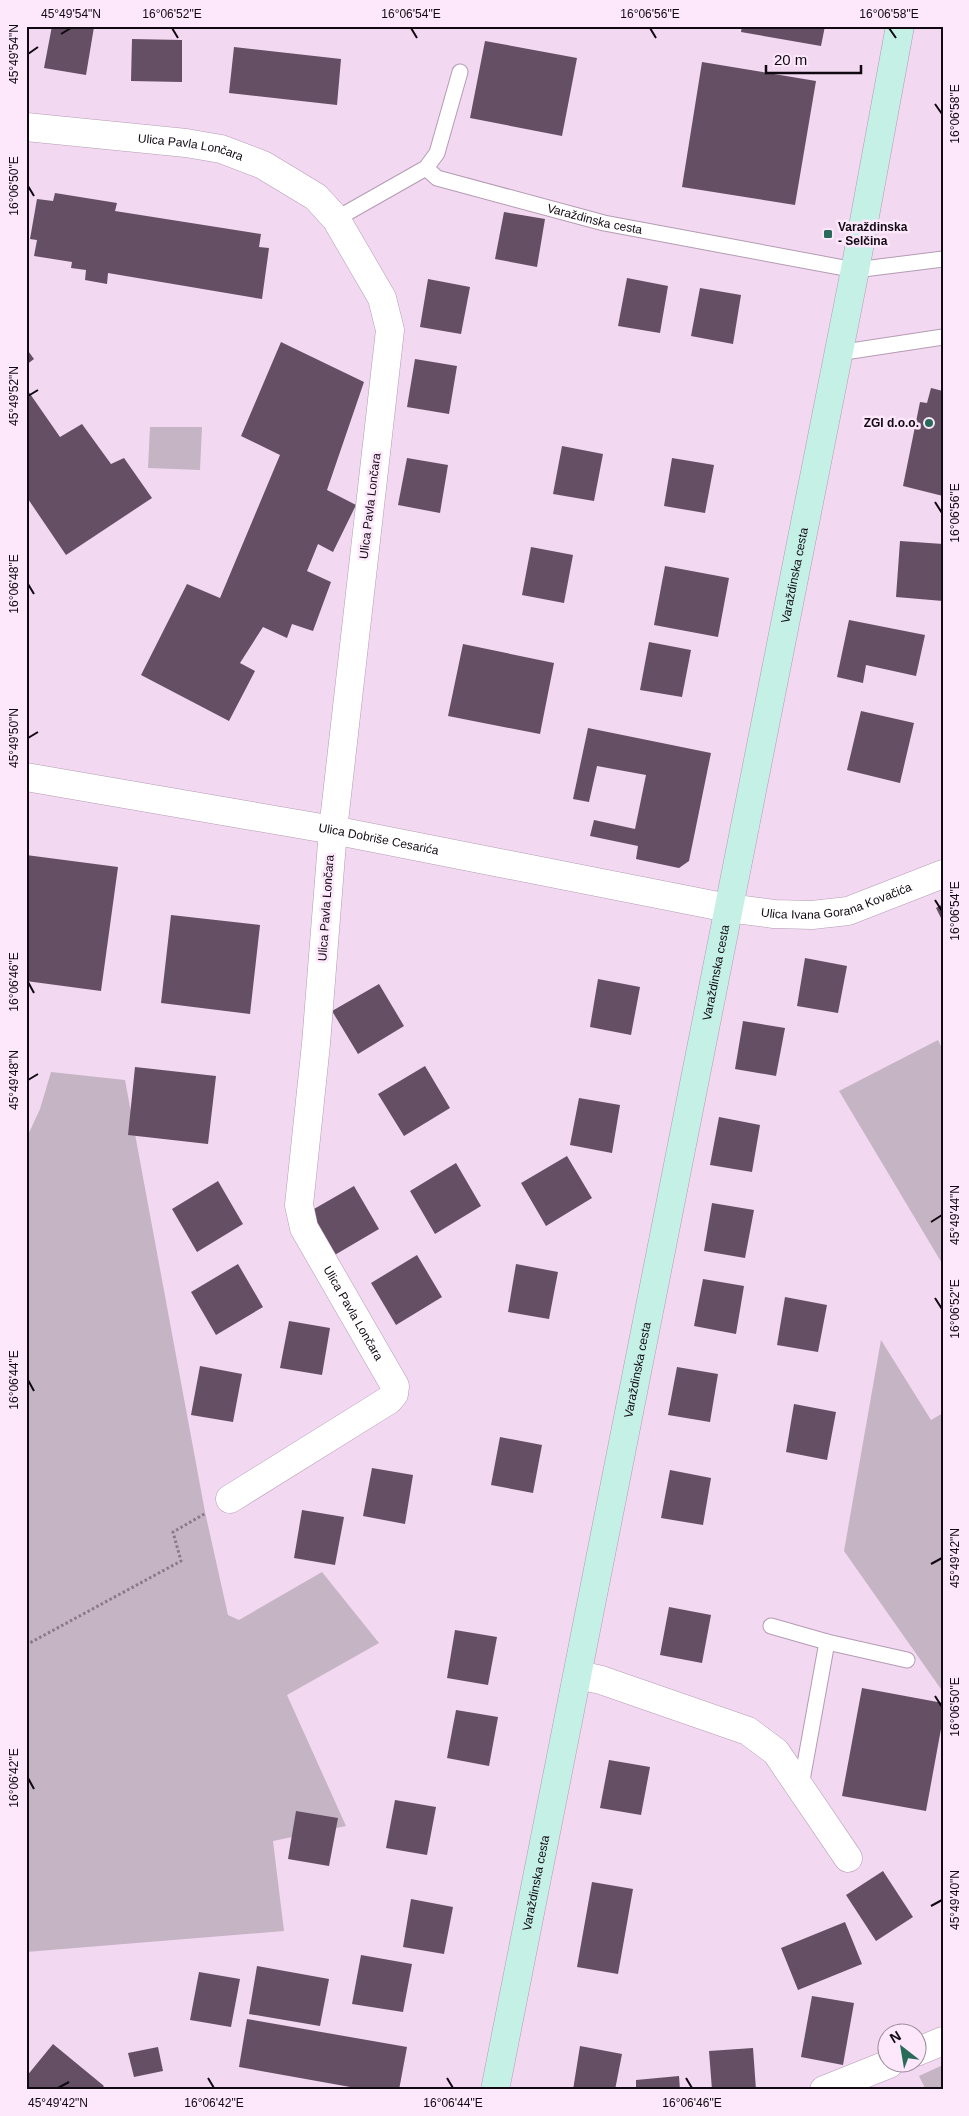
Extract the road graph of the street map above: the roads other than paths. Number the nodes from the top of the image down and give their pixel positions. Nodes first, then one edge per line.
1 (900, 26) edge
2 (460, 72) dead end
3 (26, 127) edge
4 (426, 168) junction
5 (336, 219) junction
6 (943, 259) edge
7 (855, 270) junction
8 (943, 337) edge
9 (838, 353) junction
10 (26, 778) edge
11 (333, 830) junction
12 (943, 874) edge
13 (728, 908) junction
14 (230, 1499) road end
15 (771, 1626) dead end
16 (827, 1642) junction
17 (907, 1660) dead end
18 (579, 1675) junction
19 (800, 1786) junction
20 (848, 1858) dead end
21 (943, 2041) edge
22 (926, 2048) edge
23 (876, 2070) edge
24 (839, 2087) edge
25 (495, 2090) edge

1 - 7 main road, Varaždinska cesta
2 - 4 lane
3 - 5 street, Ulica Pavla Lončara
4 - 5 lane
4 - 7 lane, Varaždinska cesta
5 - 11 street, Ulica Pavla Lončara
6 - 7 lane
7 - 9 main road, Varaždinska cesta
8 - 9 lane
9 - 13 main road, Varaždinska cesta
10 - 11 street, Ulica Dobriše Cesarića
11 - 13 street, Ulica Dobriše Cesarića
11 - 14 street, Ulica Pavla Lončara
12 - 13 street, Ulica Ivana Gorana Kovačića
13 - 18 main road, Varaždinska cesta
15 - 16 lane
16 - 17 lane
16 - 19 lane
18 - 19 street
18 - 25 main road, Varaždinska cesta
19 - 20 street
21 - 22 street
23 - 24 street

